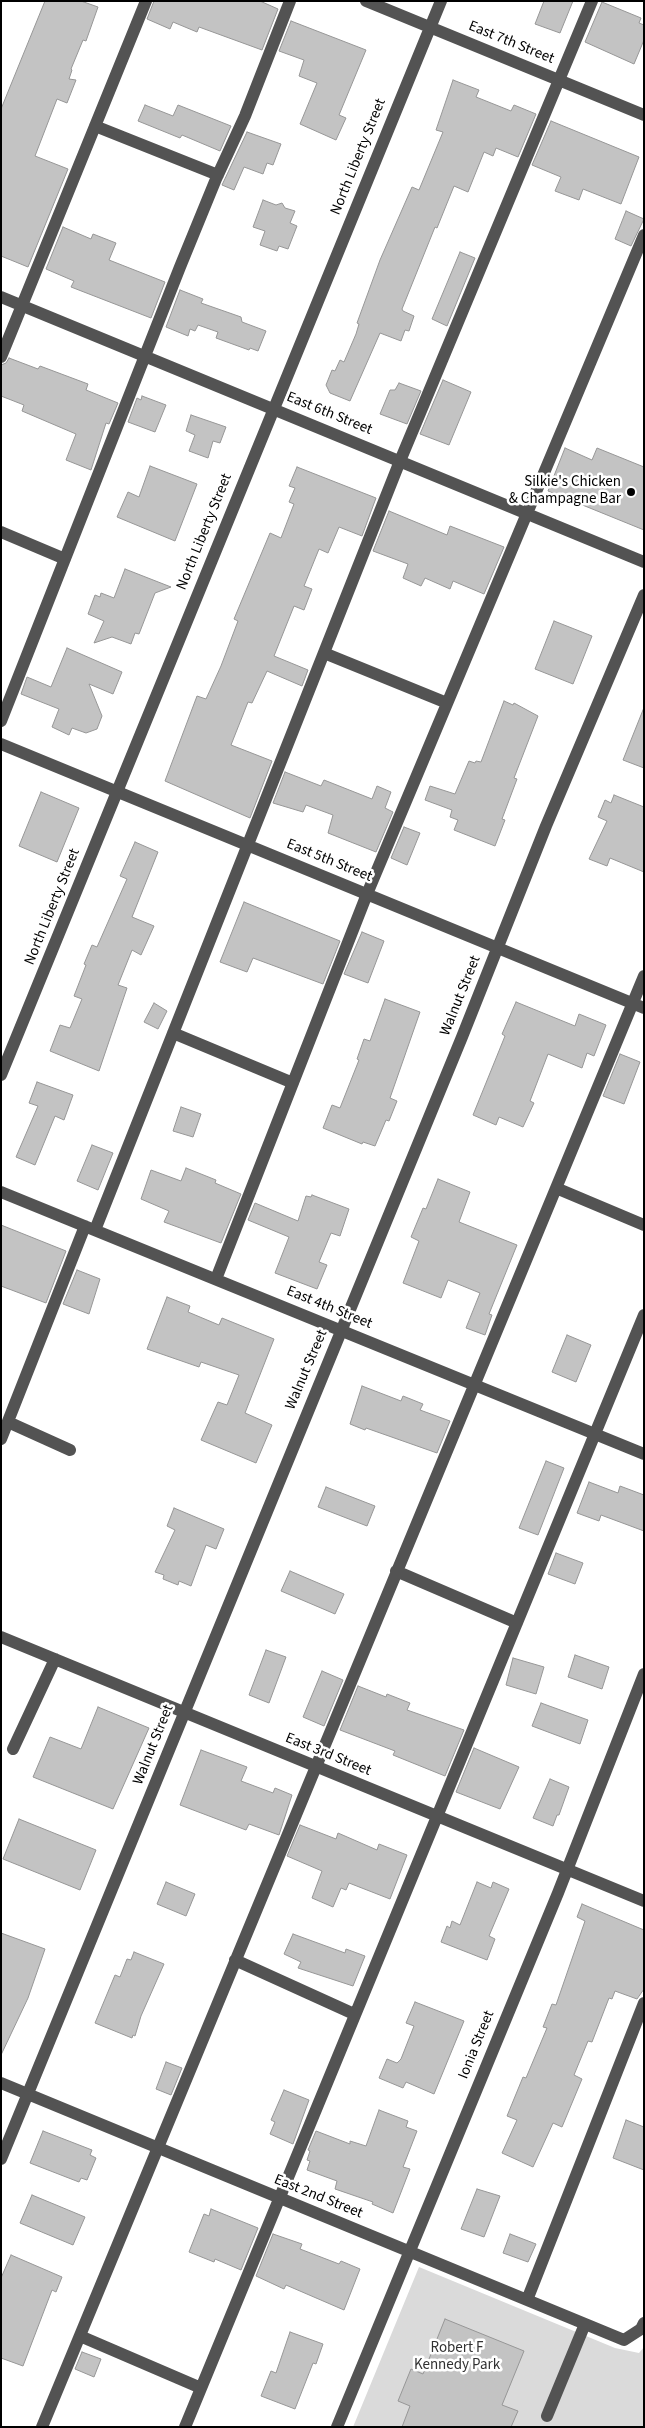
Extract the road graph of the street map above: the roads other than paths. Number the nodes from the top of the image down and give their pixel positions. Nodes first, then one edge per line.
1 (146, 1) edge
2 (290, 1) edge
3 (366, 1) edge
4 (441, 1) edge
5 (592, 1) edge
6 (430, 27) junction
7 (560, 80) junction
8 (644, 115) edge
9 (95, 126) junction
10 (218, 175) junction
11 (644, 235) edge
12 (1, 297) edge
13 (22, 306) junction
14 (145, 356) junction
15 (1, 357) edge
16 (273, 409) junction
17 (400, 461) junction
18 (527, 513) junction
19 (1, 532) edge
20 (65, 559) junction
21 (644, 562) edge
22 (644, 595) edge
23 (324, 653) junction
24 (447, 703) junction
25 (1, 721) edge
26 (1, 744) edge
27 (116, 791) junction
28 (248, 846) junction
29 (367, 894) junction
30 (498, 948) junction
31 (644, 976) edge
32 (638, 1006) edge
33 (173, 1033) junction
34 (1, 1075) edge
35 (293, 1082) junction
36 (556, 1188) junction
37 (1, 1192) edge
38 (644, 1225) edge
39 (90, 1228) junction
40 (216, 1279) junction
41 (644, 1315) edge
42 (341, 1330) junction
43 (474, 1385) junction
44 (8, 1422) junction
45 (594, 1434) junction
46 (1, 1439) edge
47 (70, 1450) dead end
48 (644, 1454) edge
49 (396, 1571) junction
50 (517, 1624) junction
51 (1, 1637) edge
52 (55, 1659) junction
53 (644, 1674) edge
54 (185, 1713) junction
55 (13, 1749) dead end
56 (314, 1766) junction
57 (438, 1817) junction
58 (567, 1870) junction
59 (644, 1901) edge
60 (235, 1960) junction
61 (644, 2004) edge
62 (354, 2014) junction
63 (1, 2083) edge
64 (28, 2094) junction
65 (159, 2149) junction
66 (1, 2159) edge
67 (279, 2198) junction
68 (410, 2252) junction
69 (527, 2300) junction
70 (644, 2323) edge
71 (585, 2324) junction
72 (80, 2336) junction
73 (201, 2388) junction
74 (547, 2416) dead end
75 (42, 2427) edge
76 (185, 2427) edge
77 (337, 2427) edge

1 - 9 street
2 - 10 street
3 - 6 street, East 7th Street
4 - 6 street, North Liberty Street
5 - 7 street
6 - 7 street, East 7th Street
6 - 16 street, North Liberty Street
7 - 8 street, East 7th Street
7 - 17 street
9 - 10 street
9 - 13 street
10 - 14 street
11 - 18 street
12 - 13 street, East 6th Street
13 - 14 street, East 6th Street
13 - 15 street
14 - 16 street, East 6th Street
14 - 20 street
16 - 17 street, East 6th Street
16 - 27 street, North Liberty Street
17 - 18 street, East 6th Street
17 - 23 street
18 - 21 street, East 6th Street
18 - 24 street
19 - 20 street
20 - 25 street
22 - 30 street, Walnut Street
23 - 24 street
23 - 28 street
24 - 29 street
26 - 27 street, East 5th Street
27 - 28 street, East 5th Street
27 - 34 street, North Liberty Street
28 - 29 street, East 5th Street
28 - 33 street
29 - 30 street, East 5th Street
29 - 35 street
30 - 32 street, East 5th Street
30 - 42 street, Walnut Street
31 - 32 street
32 - 36 street
33 - 35 street
33 - 39 street
35 - 40 street
36 - 38 street
36 - 43 street
37 - 39 street, East 4th Street
39 - 40 street, East 4th Street
39 - 44 street
40 - 42 street, East 4th Street
41 - 45 street
42 - 43 street, East 4th Street
42 - 54 street, Walnut Street
43 - 45 street, East 4th Street
43 - 49 street
44 - 46 street
44 - 47 street
45 - 48 street, East 4th Street
45 - 50 street
49 - 50 street
49 - 56 street
50 - 57 street
51 - 52 street, East 3rd Street
52 - 54 street, East 3rd Street
52 - 55 street
53 - 58 street, Ionia Street
54 - 56 street, East 3rd Street
54 - 64 street, Walnut Street
56 - 57 street, East 3rd Street
56 - 60 street
57 - 58 street, East 3rd Street
57 - 62 street
58 - 59 street, East 3rd Street
58 - 68 street, Ionia Street
60 - 62 street
60 - 65 street
61 - 69 street
62 - 67 street
63 - 64 street, East 2nd Street
64 - 65 street, East 2nd Street
64 - 66 street, Walnut Street
65 - 67 street, East 2nd Street
65 - 72 street
67 - 68 street, East 2nd Street
67 - 73 street
68 - 69 street, East 2nd Street
68 - 77 street, Ionia Street
69 - 71 street, East 2nd Street
70 - 71 street, East 2nd Street
71 - 74 street
72 - 73 street
72 - 75 street
73 - 76 street

